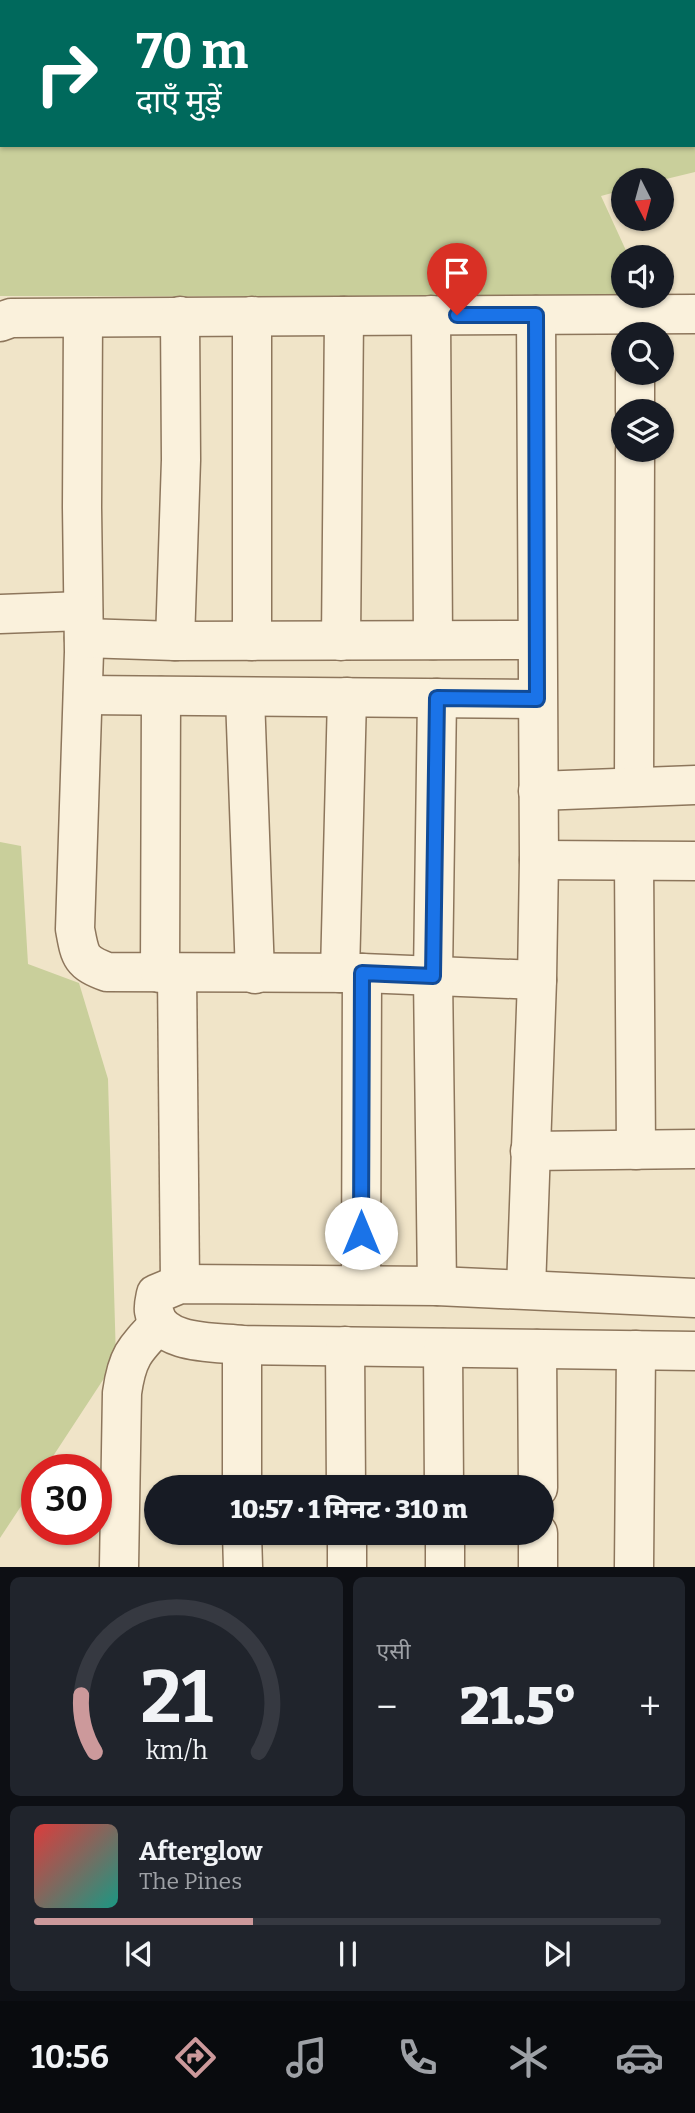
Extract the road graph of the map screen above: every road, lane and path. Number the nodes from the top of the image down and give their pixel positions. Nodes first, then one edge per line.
1 (695, 314) edge
2 (431, 315) junction
3 (536, 315) junction
4 (180, 316) junction
5 (252, 316) junction
6 (344, 316) junction
7 (83, 319) junction
8 (0, 322) edge
9 (614, 322) edge
10 (648, 322) edge
11 (635, 462) edge
12 (0, 614) edge
13 (83, 624) junction
14 (433, 640) junction
15 (537, 640) junction
16 (175, 641) junction
17 (252, 641) junction
18 (341, 641) junction
19 (83, 695) junction
20 (160, 696) junction
21 (245, 696) junction
22 (347, 697) junction
23 (437, 698) junction
24 (537, 699) junction
25 (695, 785) edge
26 (634, 787) junction
27 (538, 790) junction
28 (539, 860) junction
29 (634, 861) junction
30 (695, 861) edge
31 (168, 973) junction
32 (351, 973) junction
33 (255, 974) junction
34 (433, 976) junction
35 (537, 981) junction
36 (695, 1149) edge
37 (636, 1150) junction
38 (530, 1152) junction
39 (180, 1284) junction
40 (361, 1285) junction
41 (437, 1286) junction
42 (526, 1289) junction
43 (695, 1298) edge
44 (159, 1324) junction
45 (242, 1345) junction
46 (345, 1346) junction
47 (443, 1348) junction
48 (537, 1349) junction
49 (636, 1350) junction
50 (695, 1351) edge
51 (242, 1475) edge
52 (346, 1475) edge
53 (444, 1475) edge
54 (538, 1475) edge
55 (243, 1545) edge
56 (347, 1545) edge
57 (445, 1545) edge
58 (538, 1545) edge
59 (119, 1567) edge
60 (243, 1567) edge
61 (347, 1567) edge
62 (445, 1567) edge
63 (538, 1567) edge
64 (634, 1567) edge

1 - 10 street
2 - 3 street
2 - 6 street
2 - 14 street
3 - 9 street
3 - 15 street
4 - 5 street
4 - 7 street
4 - 16 street
5 - 6 street
5 - 17 street
6 - 18 street
7 - 8 street
7 - 13 street
11 - 26 street
12 - 13 street
13 - 16 street
13 - 19 street
14 - 15 street
14 - 18 street
15 - 24 street
16 - 17 street
17 - 18 street
19 - 20 street
19 - 31 street
20 - 21 street
20 - 31 street
21 - 22 street
21 - 33 street
22 - 23 street
22 - 32 street
23 - 24 street
23 - 34 street
24 - 27 street
25 - 26 street
26 - 27 street
27 - 28 street
28 - 29 street
28 - 35 street
29 - 30 street
29 - 37 street
31 - 33 street
31 - 39 street
32 - 33 street
32 - 34 street
32 - 40 street
34 - 35 street
34 - 41 street
35 - 38 street
36 - 37 street
37 - 38 street
38 - 42 street
39 - 40 street
39 - 44 street
40 - 41 street
41 - 42 street
42 - 43 street
44 - 45 street
44 - 59 street
45 - 46 street
45 - 51 street
46 - 47 street
46 - 52 street
47 - 48 street
47 - 53 street
48 - 49 street
48 - 54 street
49 - 50 street
49 - 64 street
55 - 60 street
56 - 61 street
57 - 62 street
58 - 63 street

